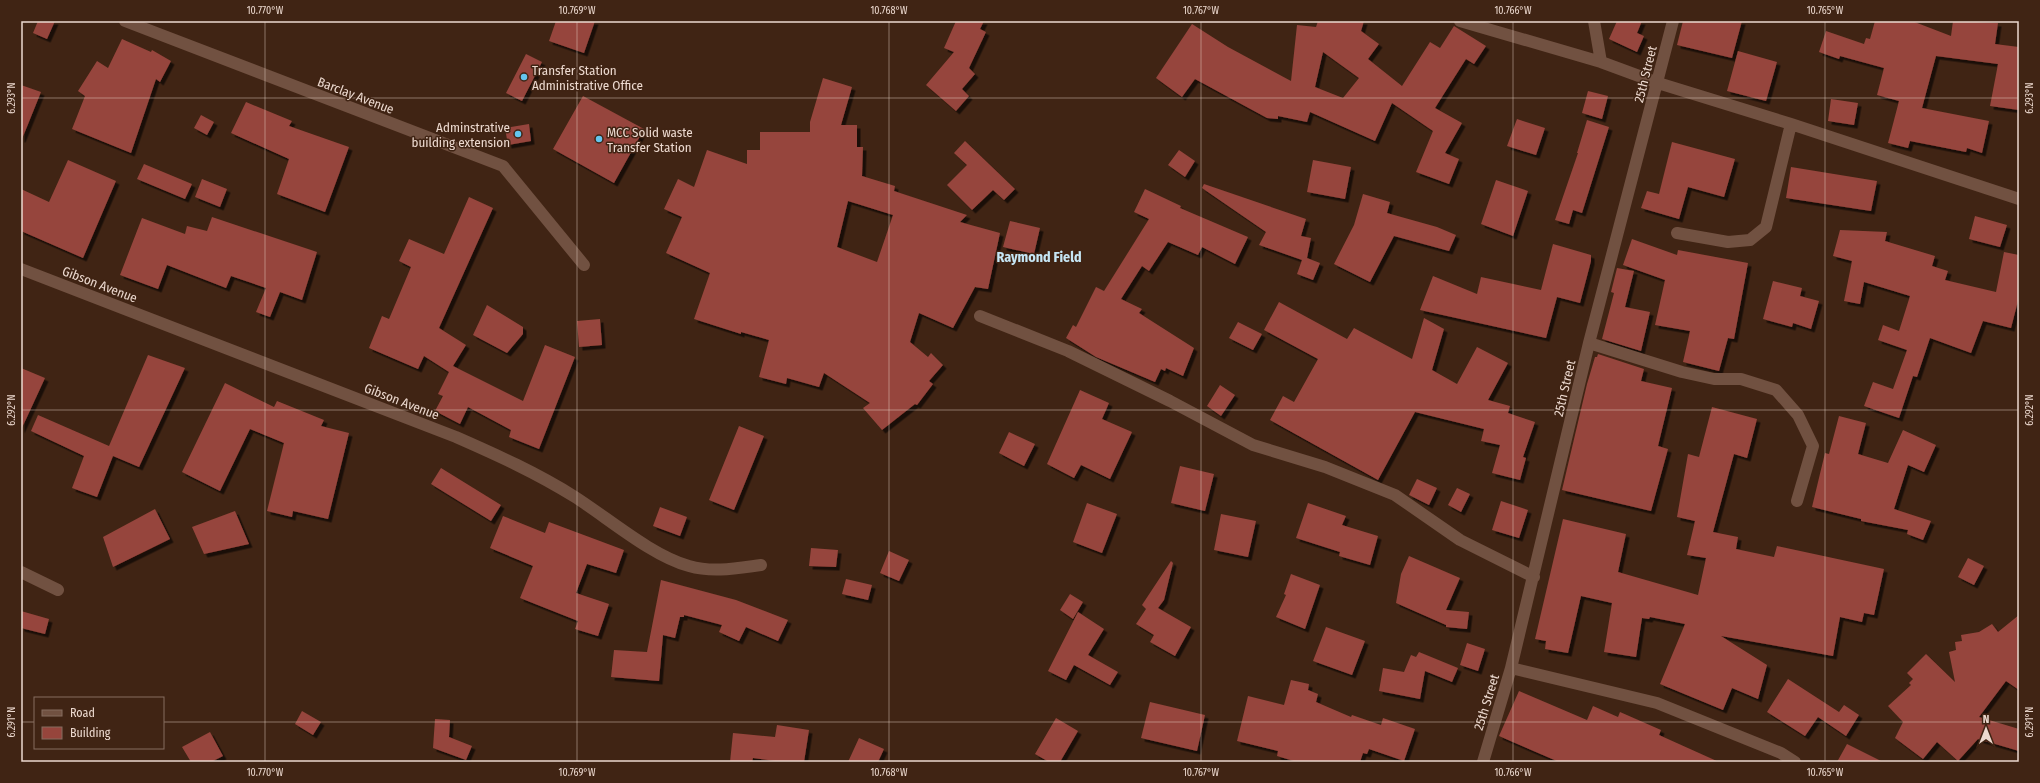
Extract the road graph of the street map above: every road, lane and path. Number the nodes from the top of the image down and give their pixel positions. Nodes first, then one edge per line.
1 (125, 21) edge
2 (1460, 21) edge
3 (1594, 21) edge
4 (1673, 21) edge
5 (1601, 62) junction
6 (1658, 83) junction
7 (1791, 124) junction
8 (2019, 199) edge
9 (1677, 233) dead end
10 (584, 265) dead end
11 (21, 268) edge
12 (980, 316) dead end
13 (1589, 343) junction
14 (1797, 501) dead end
15 (761, 565) dead end
16 (21, 572) edge
17 (1534, 577) junction
18 (58, 590) dead end
19 (1511, 668) junction
20 (1483, 762) edge
21 (1795, 762) edge

1 - 10 street, Barclay Avenue
2 - 5 street
3 - 5 street
4 - 6 street, 25th Street
5 - 6 street
6 - 7 street
6 - 13 street, 25th Street
7 - 8 street
7 - 9 street
11 - 15 street, Gibson Avenue
12 - 17 street
13 - 14 street
13 - 17 street, 25th Street
16 - 18 street
17 - 19 street, 25th Street
19 - 20 street, 25th Street
19 - 21 street

